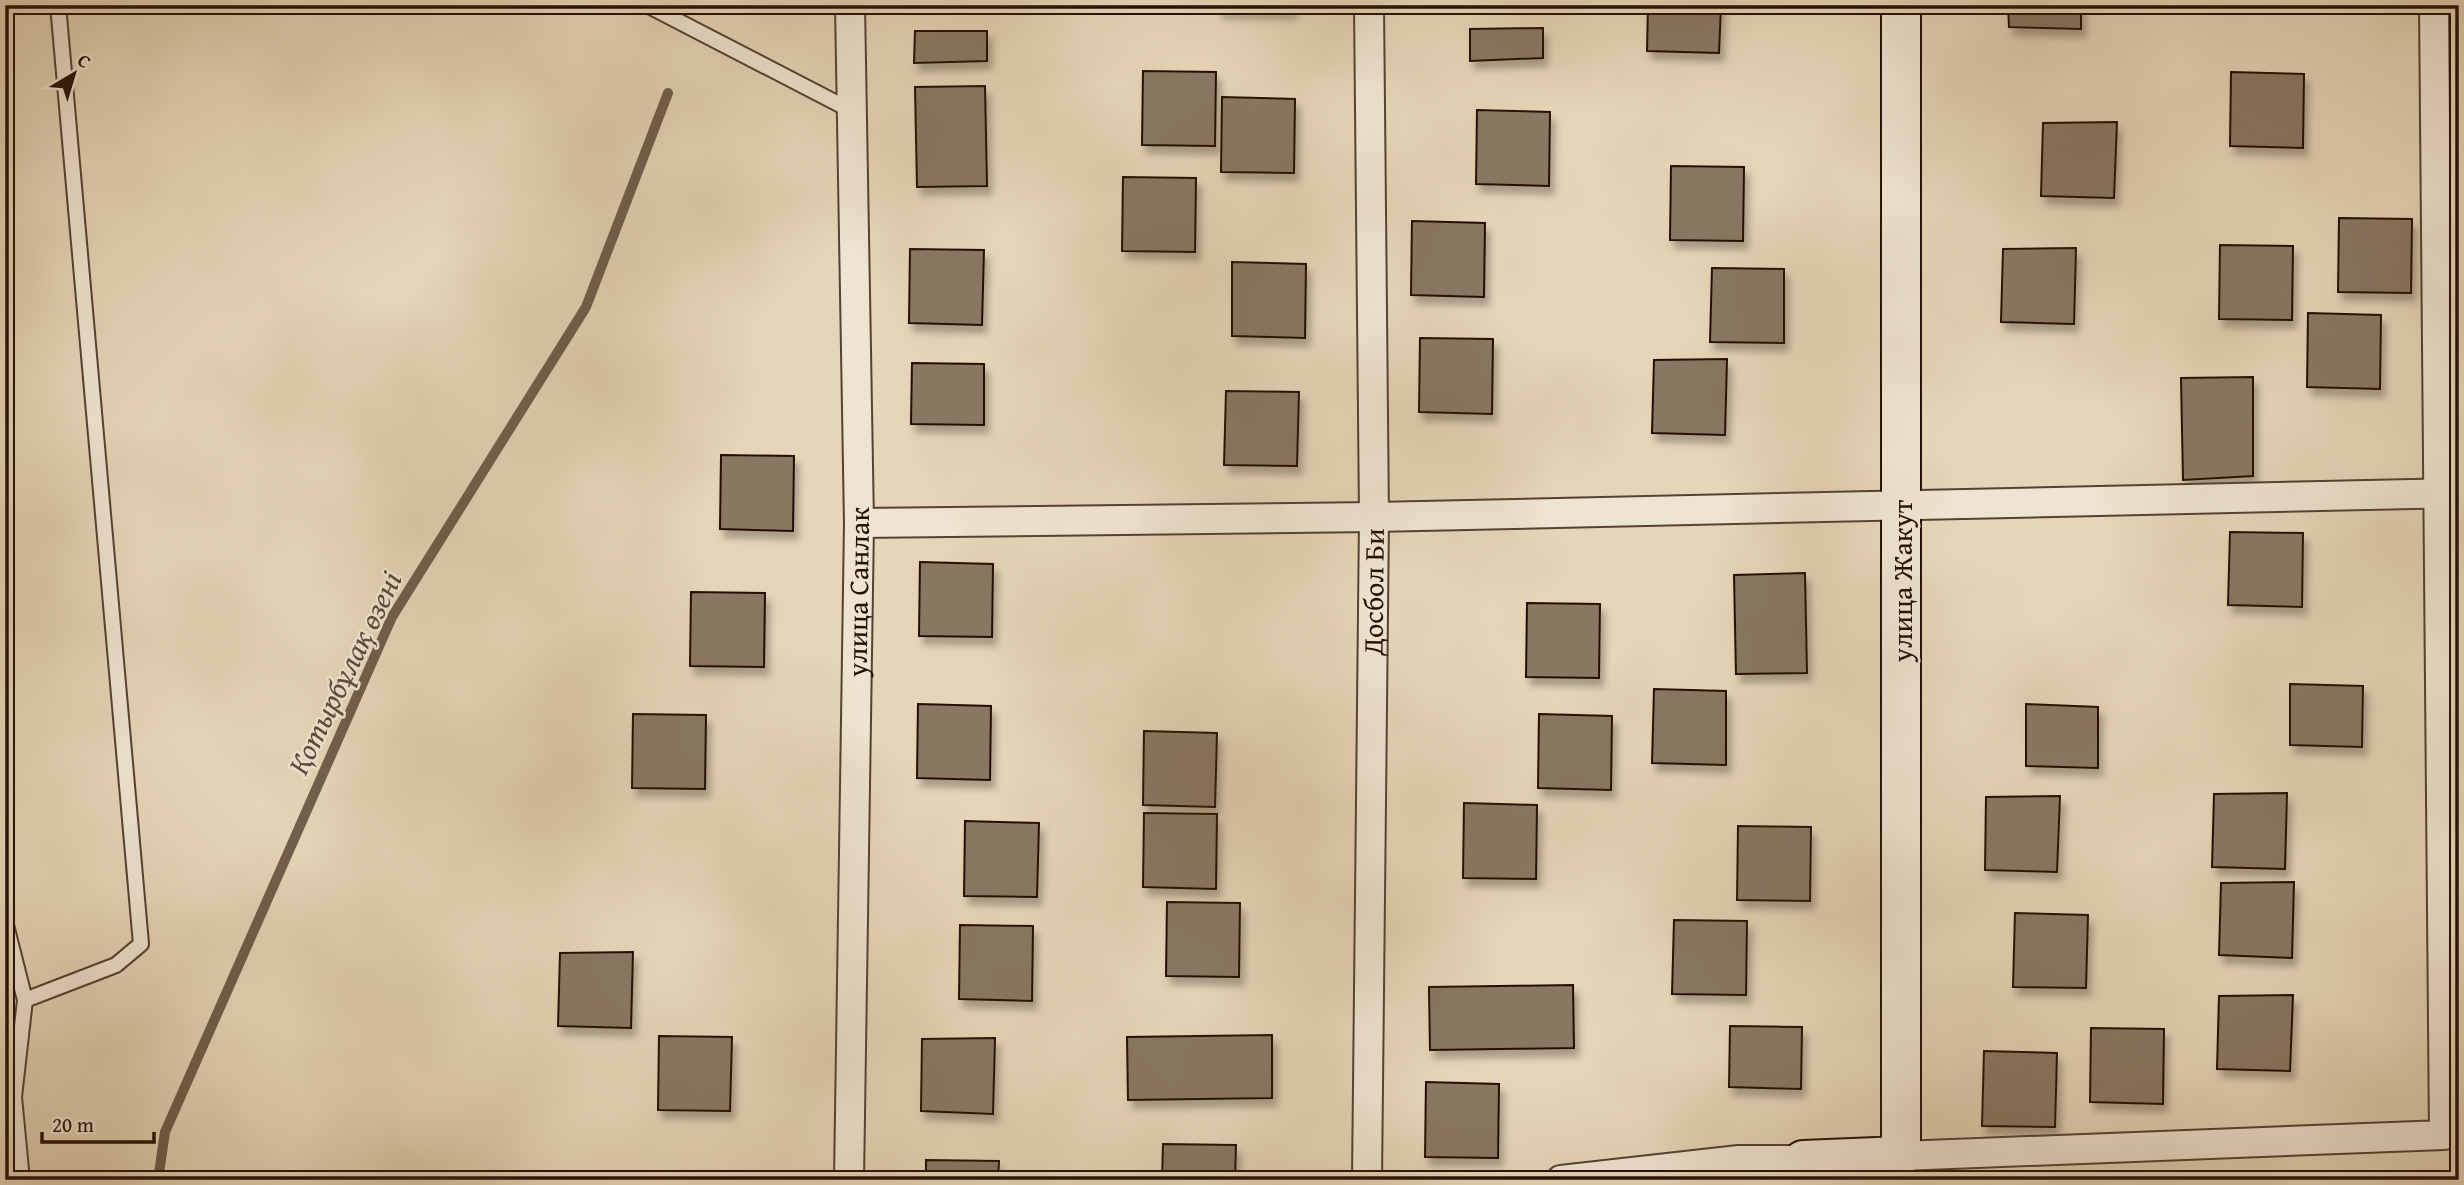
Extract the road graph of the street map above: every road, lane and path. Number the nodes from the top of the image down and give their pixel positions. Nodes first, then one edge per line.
1 (58, 5) edge
2 (647, 5) edge
3 (850, 5) edge
4 (1369, 5) edge
5 (1900, 5) edge
6 (2434, 5) edge
7 (852, 110) junction
8 (2448, 493) edge
9 (1902, 505) junction
10 (1374, 517) junction
11 (859, 523) junction
12 (5, 921) edge
13 (25, 1000) junction
14 (1901, 1156) junction
15 (1803, 1170) edge
16 (22, 1180) edge
17 (849, 1180) edge
18 (1367, 1180) edge
19 (1561, 1180) edge

1 - 13 lane
2 - 7 lane
3 - 7 street, улица Санлак
4 - 10 street, Досбол Би
5 - 9 street, улица Жакут
6 - 8 street
7 - 11 street, улица Санлак
8 - 9 street
8 - 14 street
9 - 10 street
9 - 14 street, улица Жакут
10 - 11 street
10 - 18 street, Досбол Би
11 - 17 street, улица Санлак
12 - 13 lane
13 - 16 lane
14 - 15 street
15 - 19 street

